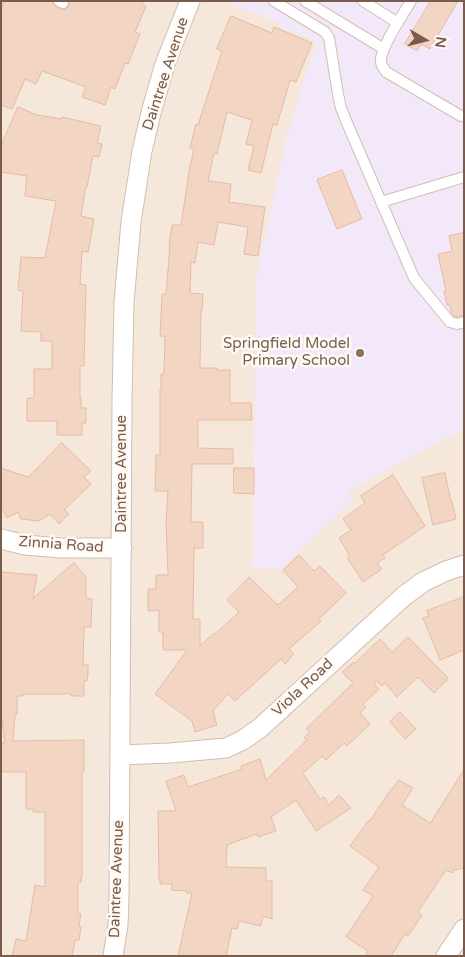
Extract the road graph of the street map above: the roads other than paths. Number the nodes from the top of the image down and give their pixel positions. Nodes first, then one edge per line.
1 (190, 1) edge
2 (274, 1) edge
3 (305, 1) edge
4 (363, 1) edge
5 (411, 1) edge
6 (398, 23) junction
7 (384, 49) junction
8 (461, 116) dead end
9 (464, 177) edge
10 (381, 202) junction
11 (464, 322) edge
12 (1, 539) edge
13 (122, 548) junction
14 (464, 565) edge
15 (121, 755) junction
16 (464, 929) edge
17 (113, 956) edge
18 (446, 956) edge

1 - 13 street, Daintree Avenue
2 - 10 lane
3 - 7 lane
4 - 6 lane
5 - 6 lane
6 - 7 lane
7 - 8 lane
9 - 10 lane
10 - 11 lane
12 - 13 street, Zinnia Road
13 - 15 street, Daintree Avenue
14 - 15 street, Viola Road
15 - 17 street, Daintree Avenue
16 - 18 street

